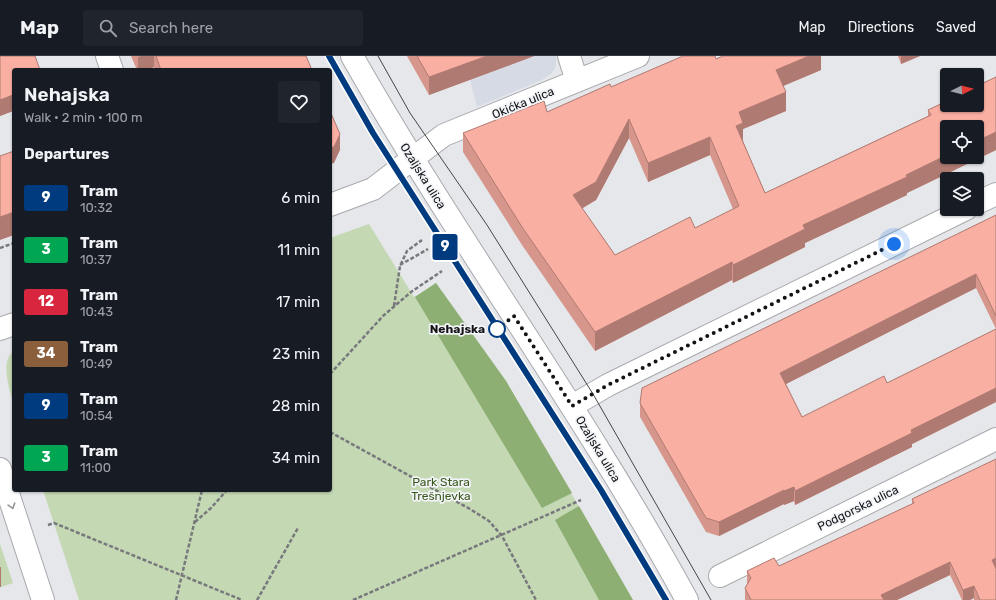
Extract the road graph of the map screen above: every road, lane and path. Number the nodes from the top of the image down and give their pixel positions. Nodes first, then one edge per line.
1 (107, 56) edge
2 (352, 56) edge
3 (569, 56) edge
4 (638, 56) edge
5 (111, 68) edge
6 (577, 81) junction
7 (412, 159) junction
8 (996, 194) edge
9 (984, 200) edge
10 (332, 204) edge
11 (952, 216) edge
12 (422, 240) dead end
13 (12, 244) edge
14 (0, 248) edge
15 (428, 249) dead end
16 (400, 266) junction
17 (442, 271) dead end
18 (394, 306) junction
19 (12, 325) edge
20 (0, 330) edge
21 (332, 372) edge
22 (572, 406) junction
23 (332, 433) edge
24 (996, 440) edge
25 (0, 469) edge
26 (202, 492) edge
27 (225, 492) edge
28 (581, 500) dead end
29 (194, 522) junction
30 (298, 528) dead end
31 (21, 535) junction
32 (502, 536) junction
33 (181, 575) junction
34 (720, 576) dead end
35 (43, 600) edge
36 (176, 600) edge
37 (242, 600) edge
38 (257, 600) edge
39 (353, 600) edge
40 (536, 600) edge
41 (687, 600) edge

1 - 5 street
2 - 7 street, Ozaljska ulica
3 - 6 street
4 - 6 street, Okićka ulica
6 - 7 street, Okićka ulica
7 - 10 street, Okićka ulica
7 - 22 street, Ozaljska ulica
8 - 9 street
11 - 22 street
12 - 16 path
13 - 14 path
15 - 16 path
16 - 18 path
17 - 18 path
18 - 21 path
19 - 20 street
22 - 41 street, Ozaljska ulica
23 - 32 path
24 - 34 street, Podgorska ulica
25 -> 31 street
26 - 29 path
27 - 29 path
28 - 32 path
29 - 33 path
30 - 38 path
31 - 33 path
31 - 35 street
32 - 39 path
32 - 40 path
33 - 36 path
33 - 37 path

